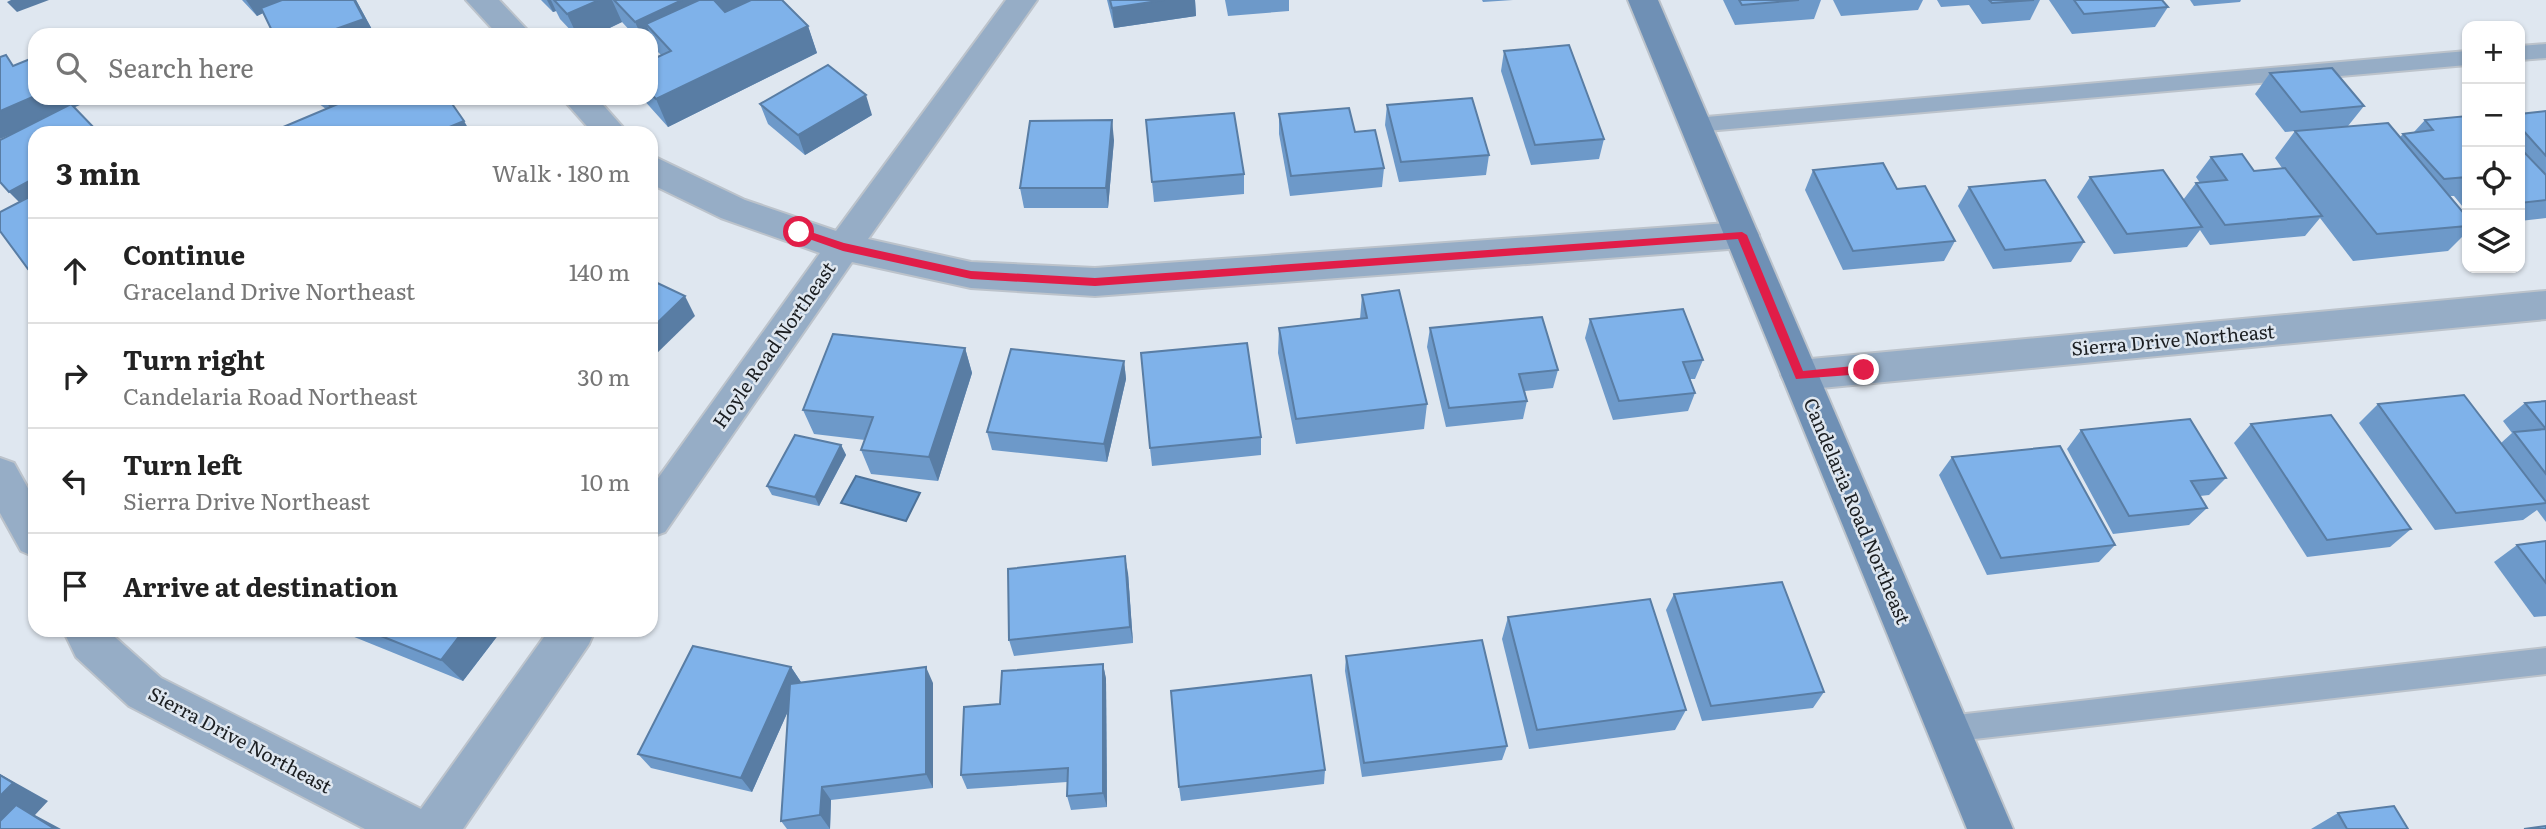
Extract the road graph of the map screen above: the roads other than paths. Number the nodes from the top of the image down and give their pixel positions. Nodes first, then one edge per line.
1 (481, 0) edge
2 (1022, 0) edge
3 (1643, 0) edge
4 (509, 28) edge
5 (2546, 51) edge
6 (2525, 53) edge
7 (2462, 58) edge
8 (585, 105) edge
9 (1695, 125) junction
10 (605, 126) edge
11 (658, 173) edge
12 (1742, 235) junction
13 (843, 247) junction
14 (2546, 305) edge
15 (1800, 376) junction
16 (0, 475) edge
17 (658, 510) edge
18 (28, 526) edge
19 (88, 637) edge
20 (569, 637) edge
21 (2546, 661) edge
22 (1948, 729) junction
23 (412, 829) edge
24 (435, 829) edge
25 (1990, 829) edge

1 - 4 street
2 - 13 street, Hoyle Road Northeast
3 - 9 main road, Candelaria Road Northeast
5 - 6 lane
7 - 9 lane
8 - 10 street
9 - 12 main road, Candelaria Road Northeast
11 - 13 street
12 - 13 street
12 - 15 main road, Candelaria Road Northeast
13 - 17 street, Hoyle Road Northeast
14 - 15 street, Sierra Drive Northeast
15 - 22 main road, Candelaria Road Northeast
16 - 18 street
19 - 23 street, Sierra Drive Northeast
20 - 24 street
21 - 22 lane
22 - 25 main road, Candelaria Road Northeast

